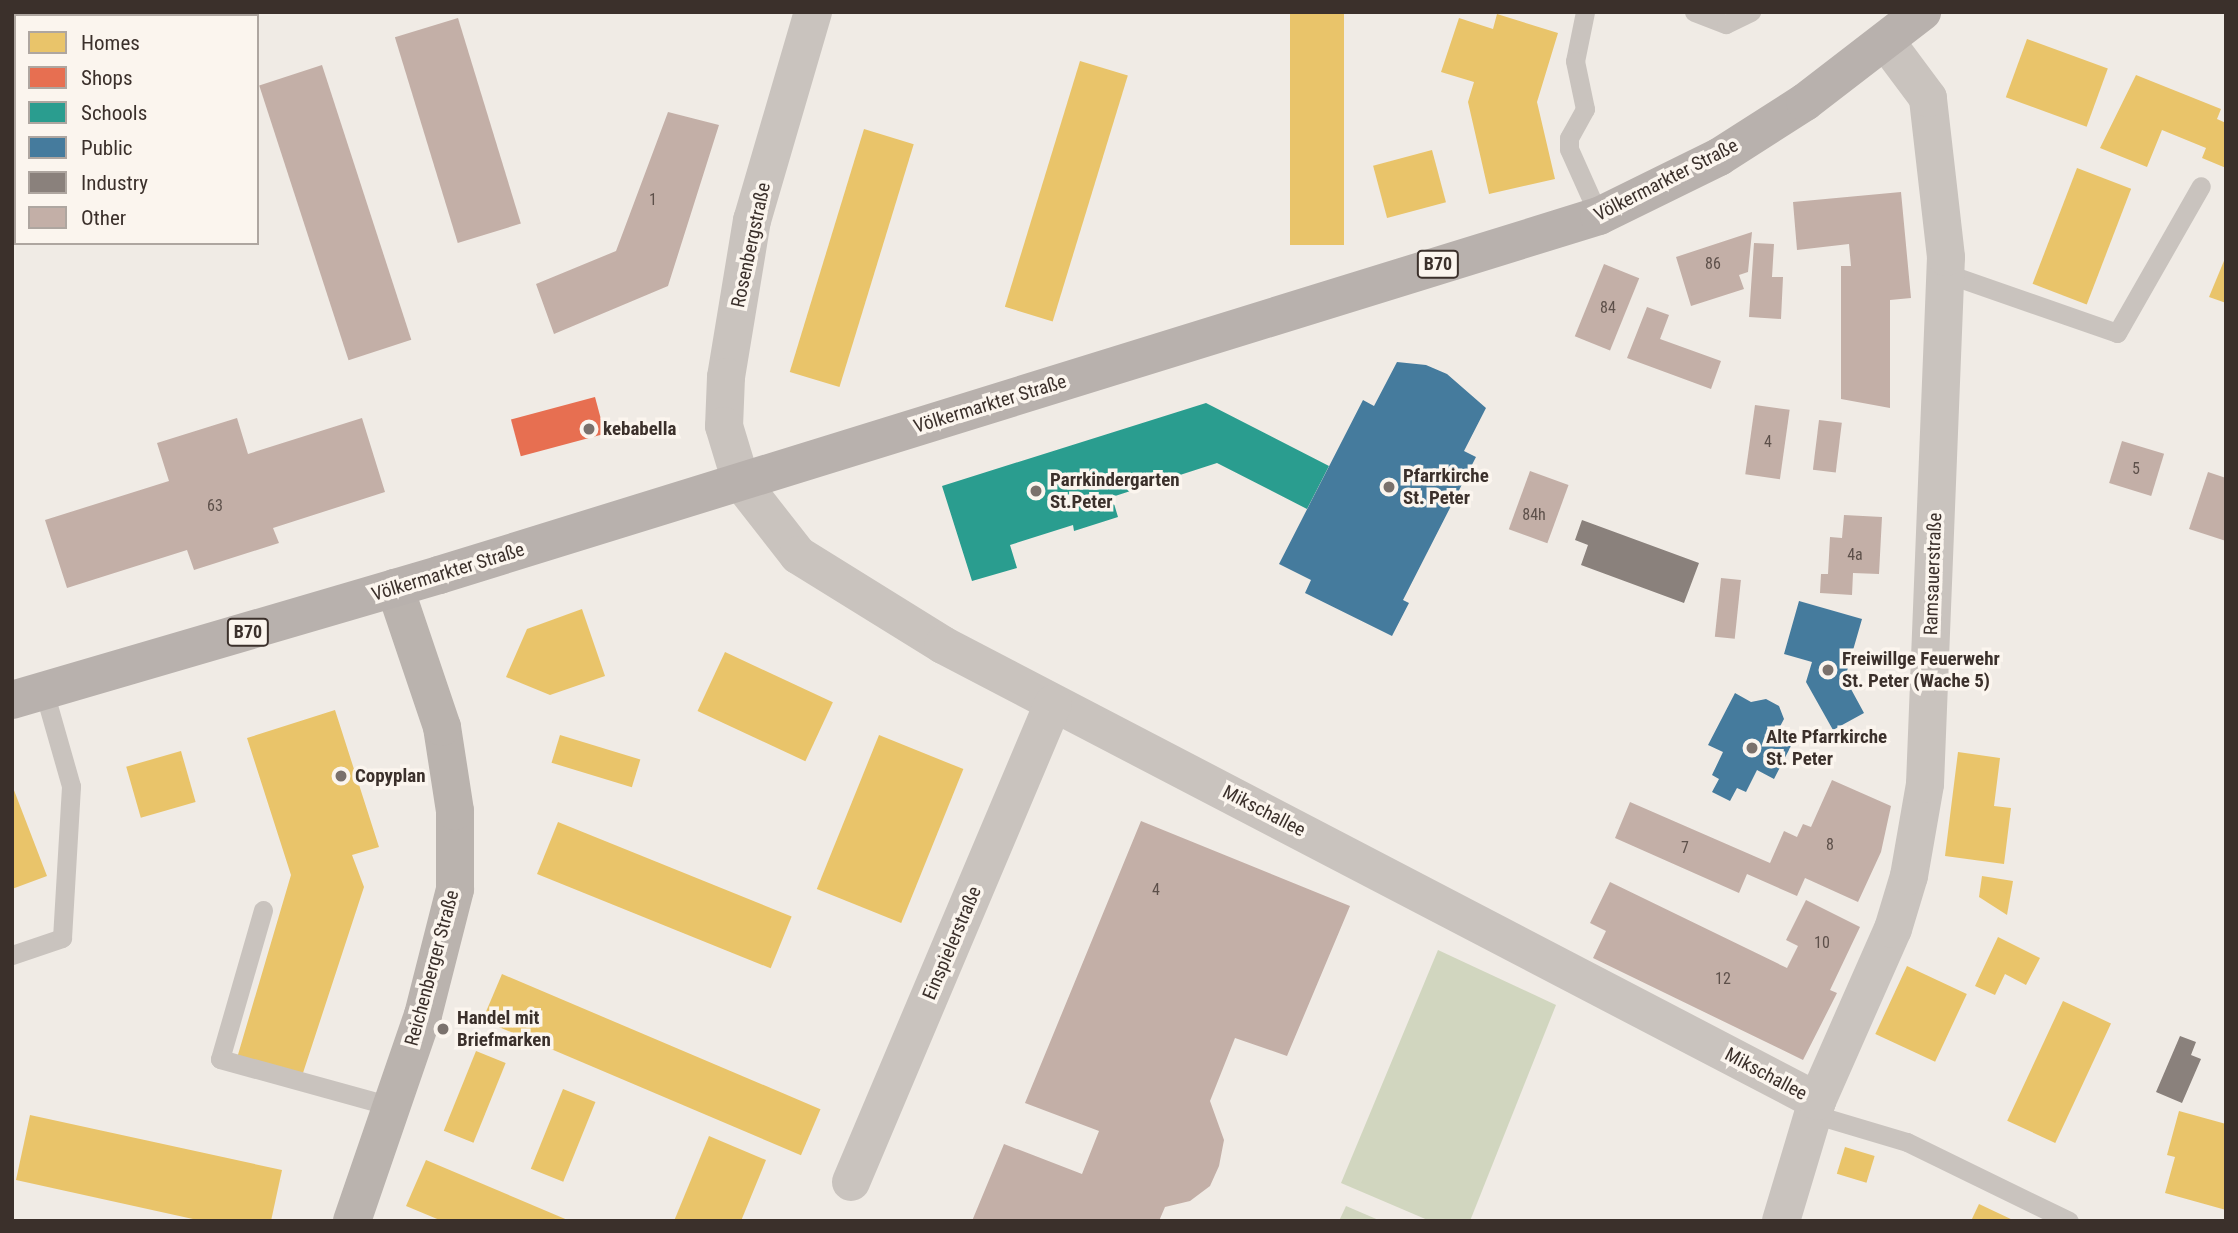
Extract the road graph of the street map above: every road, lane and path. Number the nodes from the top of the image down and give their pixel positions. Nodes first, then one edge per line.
1 (813, 12) edge
2 (1585, 12) edge
3 (1694, 12) edge
4 (1751, 12) edge
5 (1906, 22) edge
6 (2201, 186) dead end
7 (1599, 216) junction
8 (1945, 273) junction
9 (741, 482) junction
10 (395, 588) junction
11 (28, 696) edge
12 (1053, 704) junction
13 (263, 910) dead end
14 (12, 955) edge
15 (391, 1106) junction
16 (1815, 1108) junction
17 (850, 1182) dead end
18 (352, 1221) edge
19 (1782, 1221) edge
20 (2069, 1221) edge

1 - 9 street, Rosenbergstraße
2 - 7 lane
3 - 4 lane
5 - 7 main road, Völkermarkter Straße / B70
5 - 8 street, Ramsauerstraße
6 - 8 lane
7 - 9 main road, Völkermarkter Straße / B70
8 - 16 street, Ramsauerstraße
9 - 10 main road, Völkermarkter Straße / B70
9 - 12 street, Mikschallee
10 - 11 main road, Völkermarkter Straße / B70
10 - 15 main road, Reichenberger Straße
11 - 14 lane
12 - 16 street, Mikschallee
12 - 17 street, Einspielerstraße
13 - 15 lane
15 - 18 main road, Reichenberger Straße
16 - 19 street, Ramsauerstraße
16 - 20 lane

